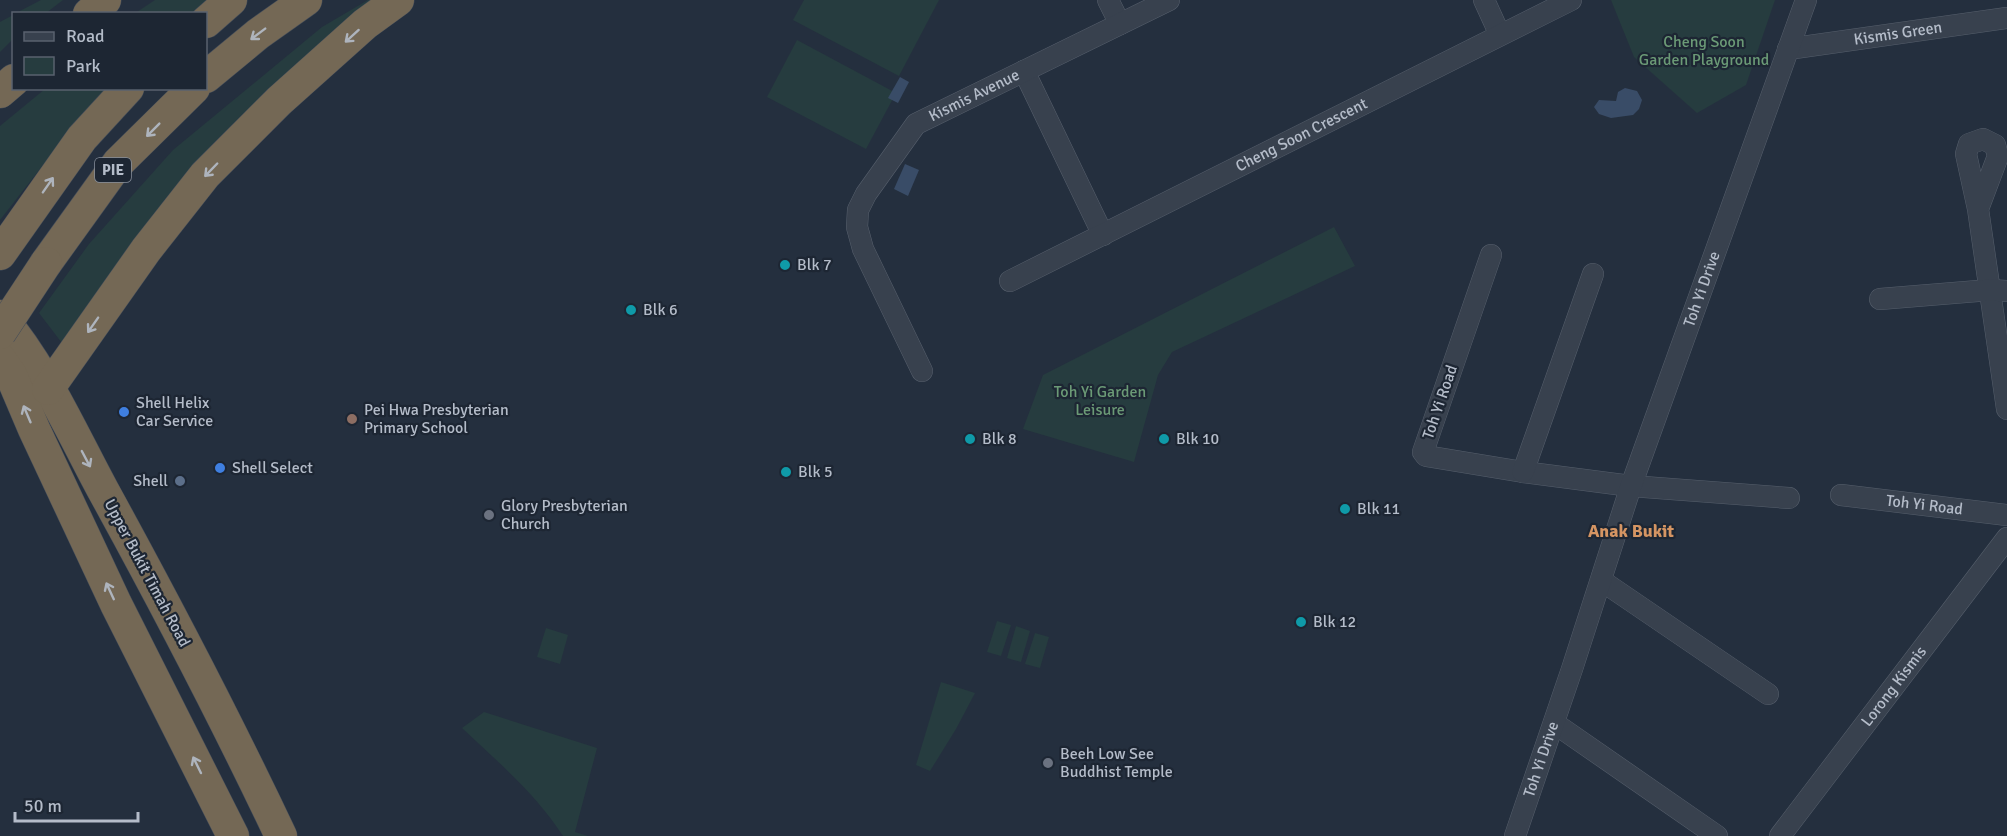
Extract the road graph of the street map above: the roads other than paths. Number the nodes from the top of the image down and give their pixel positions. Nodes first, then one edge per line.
1 (105, 0) edge
2 (231, 0) edge
3 (306, 0) edge
4 (399, 0) edge
5 (1108, 0) edge
6 (1169, 0) edge
7 (1484, 0) edge
8 (1571, 0) edge
9 (1806, 0) edge
10 (91, 12) edge
11 (2007, 18) edge
12 (207, 21) edge
13 (1120, 24) junction
14 (1500, 35) junction
15 (1788, 49) junction
16 (1024, 71) junction
17 (207, 76) edge
18 (12, 82) edge
19 (127, 90) edge
20 (192, 90) edge
21 (0, 92) edge
22 (1978, 209) dead end
23 (1102, 235) junction
24 (7, 243) edge
25 (1491, 255) dead end
26 (1593, 274) dead end
27 (1010, 281) dead end
28 (1999, 291) edge
29 (1880, 299) dead end
30 (0, 316) edge
31 (0, 333) edge
32 (0, 359) edge
33 (922, 371) dead end
34 (48, 389) junction
35 (2007, 409) edge
36 (1523, 472) junction
37 (1631, 486) junction
38 (1841, 495) dead end
39 (1789, 498) dead end
40 (2007, 515) edge
41 (2007, 538) edge
42 (1602, 581) junction
43 (1768, 694) dead end
44 (1554, 723) junction
45 (282, 830) edge
46 (233, 836) edge
47 (1515, 836) edge
48 (1717, 836) edge
49 (1780, 836) edge

1 - 10 highway
2 - 12 highway
3 -> 17 highway
4 -> 34 highway
5 - 13 street
6 - 13 street, Kismis Avenue
7 - 14 street
8 - 14 street, Cheng Soon Crescent
9 - 15 street, Toh Yi Drive
11 - 15 street, Kismis Green
13 - 16 street, Kismis Avenue
14 - 23 street, Cheng Soon Crescent
15 - 37 street, Toh Yi Drive
16 - 23 street
16 - 33 street, Kismis Avenue
18 - 21 highway
24 -> 19 highway, PIE
20 -> 31 highway, PIE, bridge
22 - 28 street
23 - 27 street, Cheng Soon Crescent
25 - 36 street, Toh Yi Road
26 - 36 street
28 - 29 street
28 - 35 street
30 - 34 highway, Upper Bukit Timah Road
46 -> 32 highway
34 -> 45 highway, Upper Bukit Timah Road
36 - 37 street, Toh Yi Road
37 - 39 street, Toh Yi Road
37 - 42 street, Toh Yi Drive
38 - 40 street, Toh Yi Road
41 - 49 street, Lorong Kismis
42 - 43 street
42 - 44 street, Toh Yi Drive
44 - 47 street, Toh Yi Drive
44 - 48 street

